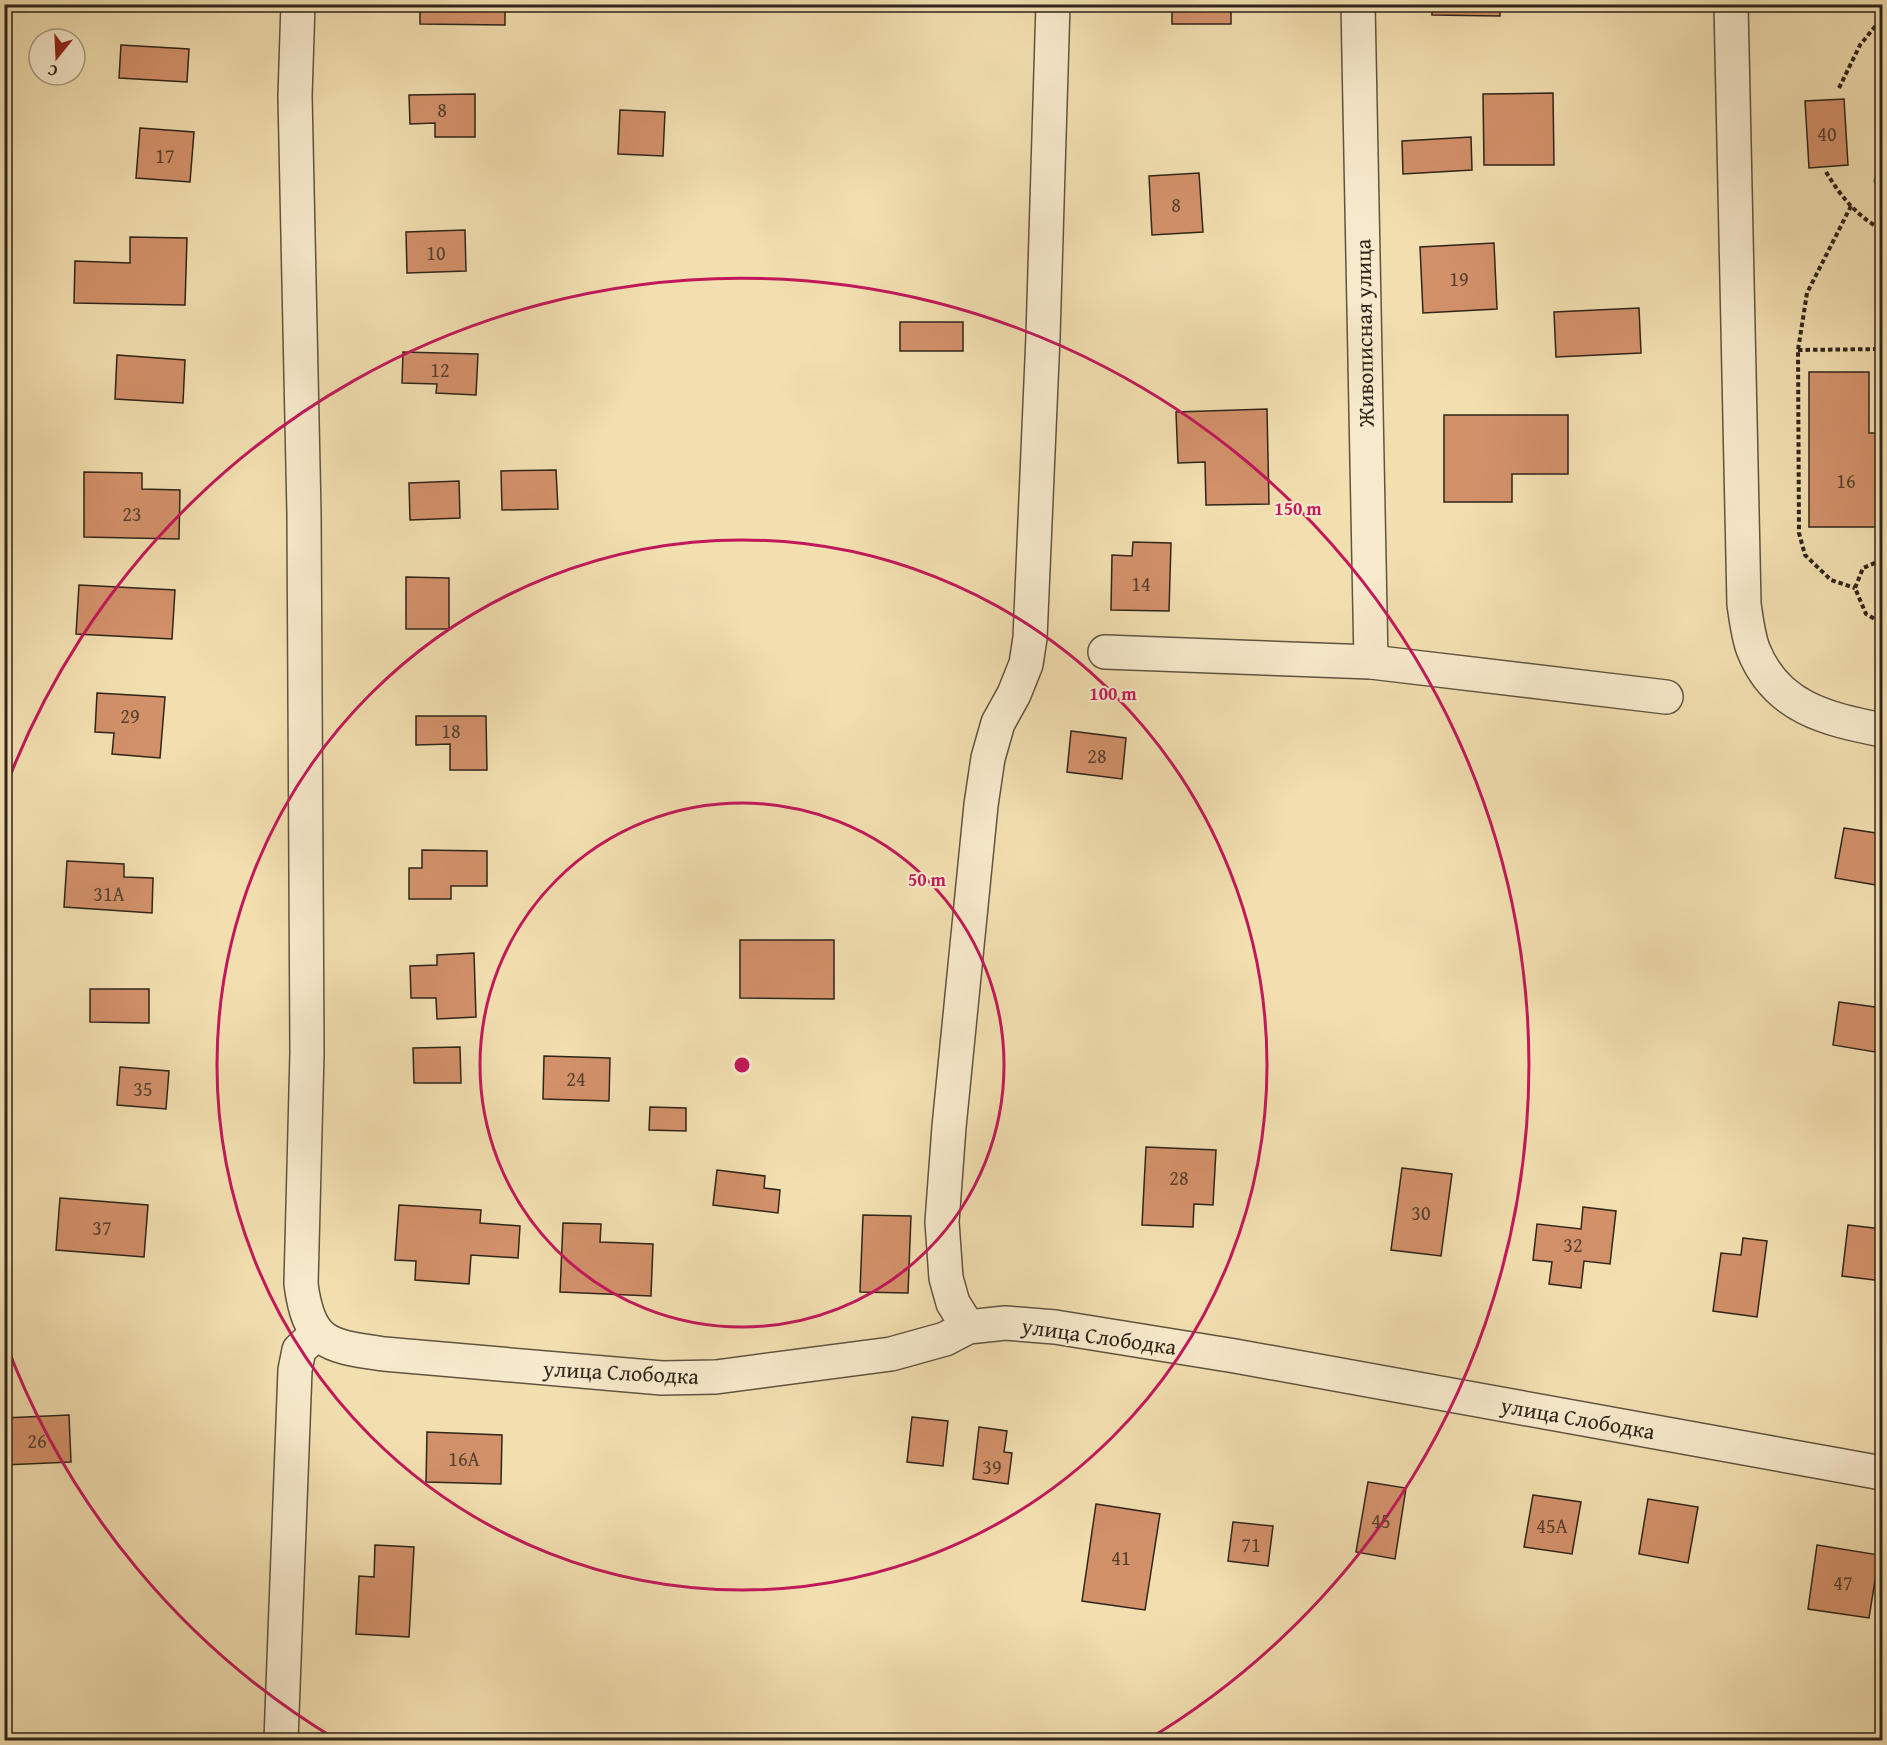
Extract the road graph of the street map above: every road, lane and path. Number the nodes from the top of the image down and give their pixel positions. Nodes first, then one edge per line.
1 (298, 4) edge
2 (1053, 4) edge
3 (1358, 4) edge
4 (1731, 4) edge
5 (1882, 18) edge
6 (1839, 88) dead end
7 (1826, 172) dead end
8 (1851, 206) junction
9 (1882, 230) edge
10 (1882, 349) edge
11 (1798, 350) junction
12 (1882, 560) edge
13 (1855, 588) junction
14 (1882, 623) edge
15 (1105, 651) dead end
16 (1371, 662) junction
17 (1666, 697) dead end
18 (1882, 730) edge
19 (968, 1327) junction
20 (317, 1333) junction
21 (1882, 1473) edge
22 (281, 1740) edge

1 - 20 street
2 - 19 street
3 - 16 street, Живописная улица
4 - 18 street
5 - 6 path
7 - 8 path
8 - 9 path
8 - 11 path
10 - 11 path
11 - 13 path
12 - 13 path
13 - 14 path
15 - 16 street
16 - 17 street
19 - 20 street, улица Слободка
19 - 21 street, улица Слободка
20 - 22 street

